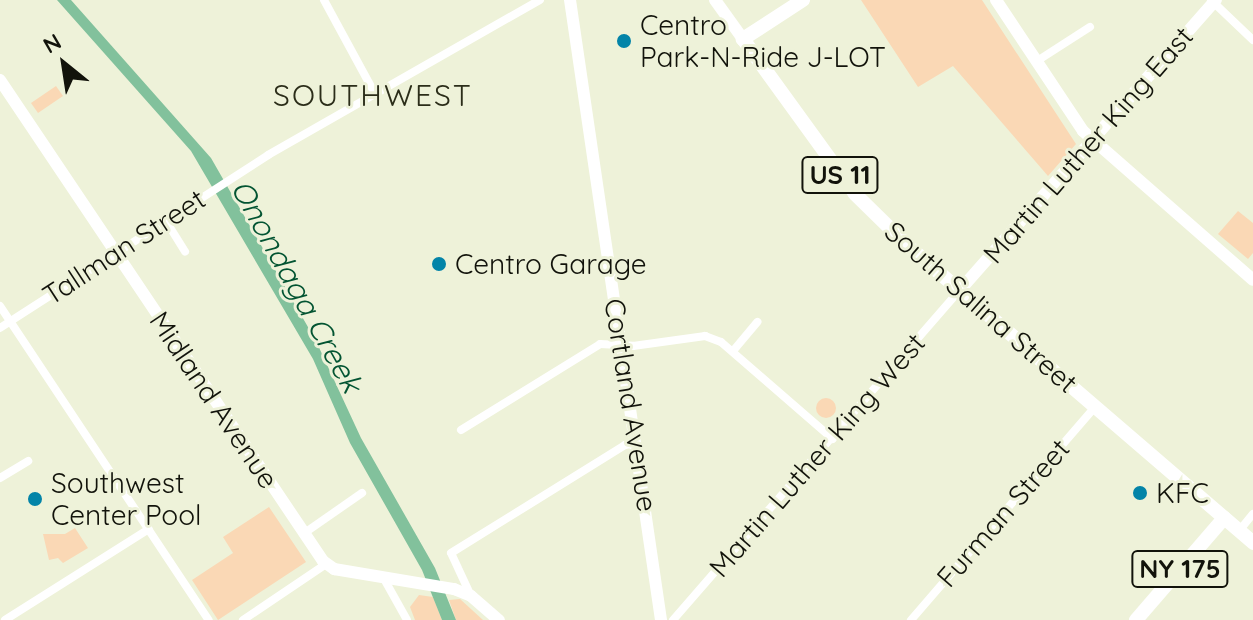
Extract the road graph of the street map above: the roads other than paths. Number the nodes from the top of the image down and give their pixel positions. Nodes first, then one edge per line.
1 (324, 0) edge
2 (540, 0) edge
3 (570, 0) edge
4 (715, 0) edge
5 (803, 0) edge
6 (996, 0) edge
7 (1214, 1) edge
8 (1090, 27) dead end
9 (743, 39) junction
10 (1253, 40) edge
11 (1037, 61) junction
12 (0, 80) edge
13 (374, 92) junction
14 (1092, 141) junction
15 (166, 221) junction
16 (185, 251) dead end
17 (115, 254) junction
18 (1253, 280) edge
19 (960, 290) junction
20 (0, 306) edge
21 (10, 321) junction
22 (757, 322) dead end
23 (0, 328) edge
24 (622, 344) junction
25 (733, 351) junction
26 (1095, 407) junction
27 (461, 430) dead end
28 (833, 439) junction
29 (637, 443) junction
30 (28, 461) dead end
31 (0, 478) edge
32 (362, 493) dead end
33 (1253, 514) edge
34 (1224, 518) junction
35 (149, 529) junction
36 (1239, 531) junction
37 (303, 534) junction
38 (1253, 543) edge
39 (326, 564) junction
40 (383, 577) junction
41 (471, 596) junction
42 (258, 610) junction
43 (5, 620) edge
44 (209, 620) edge
45 (243, 620) edge
46 (265, 620) edge
47 (407, 620) edge
48 (499, 620) edge
49 (661, 620) edge
50 (673, 620) edge
51 (911, 620) edge
52 (1136, 620) edge

1 - 13 street
2 - 13 street, Tallman Street
3 - 24 street, Cortland Avenue
4 - 9 street, South Salina Street
5 - 9 main road
6 - 11 street
7 - 10 street
7 - 14 street, Martin Luther King East
8 - 11 street
9 - 19 main road, South Salina Street / US 11
11 - 14 street
12 - 17 street, Midland Avenue
13 - 15 street, Tallman Street
14 - 18 street
14 - 19 street, Martin Luther King East
15 - 16 street
15 - 17 street, Tallman Street
17 - 21 street, Tallman Street
17 - 37 street, Midland Avenue
19 - 26 main road, South Salina Street / US 11
19 - 28 street, Martin Luther King West
20 - 21 street
21 - 23 street, Tallman Street
21 - 35 street
22 - 25 street
24 - 25 street
24 - 27 street
24 - 29 street, Cortland Avenue
25 - 28 street
26 - 34 main road, South Salina Street / US 11
26 - 51 street, Furman Street
28 - 50 street, Martin Luther King West
29 - 41 street
29 - 49 street, Cortland Avenue
30 - 31 street
32 - 37 street
33 - 36 street
34 - 36 main road, South Salina Street / US 11
34 - 52 main road, NY 175
35 - 43 street
35 - 44 street
36 - 38 main road, South Salina Street / US 11
37 - 39 street, Midland Avenue
39 - 40 street
39 - 42 street
40 - 41 street
40 - 47 street
41 - 48 street
42 - 45 street
42 - 46 street

